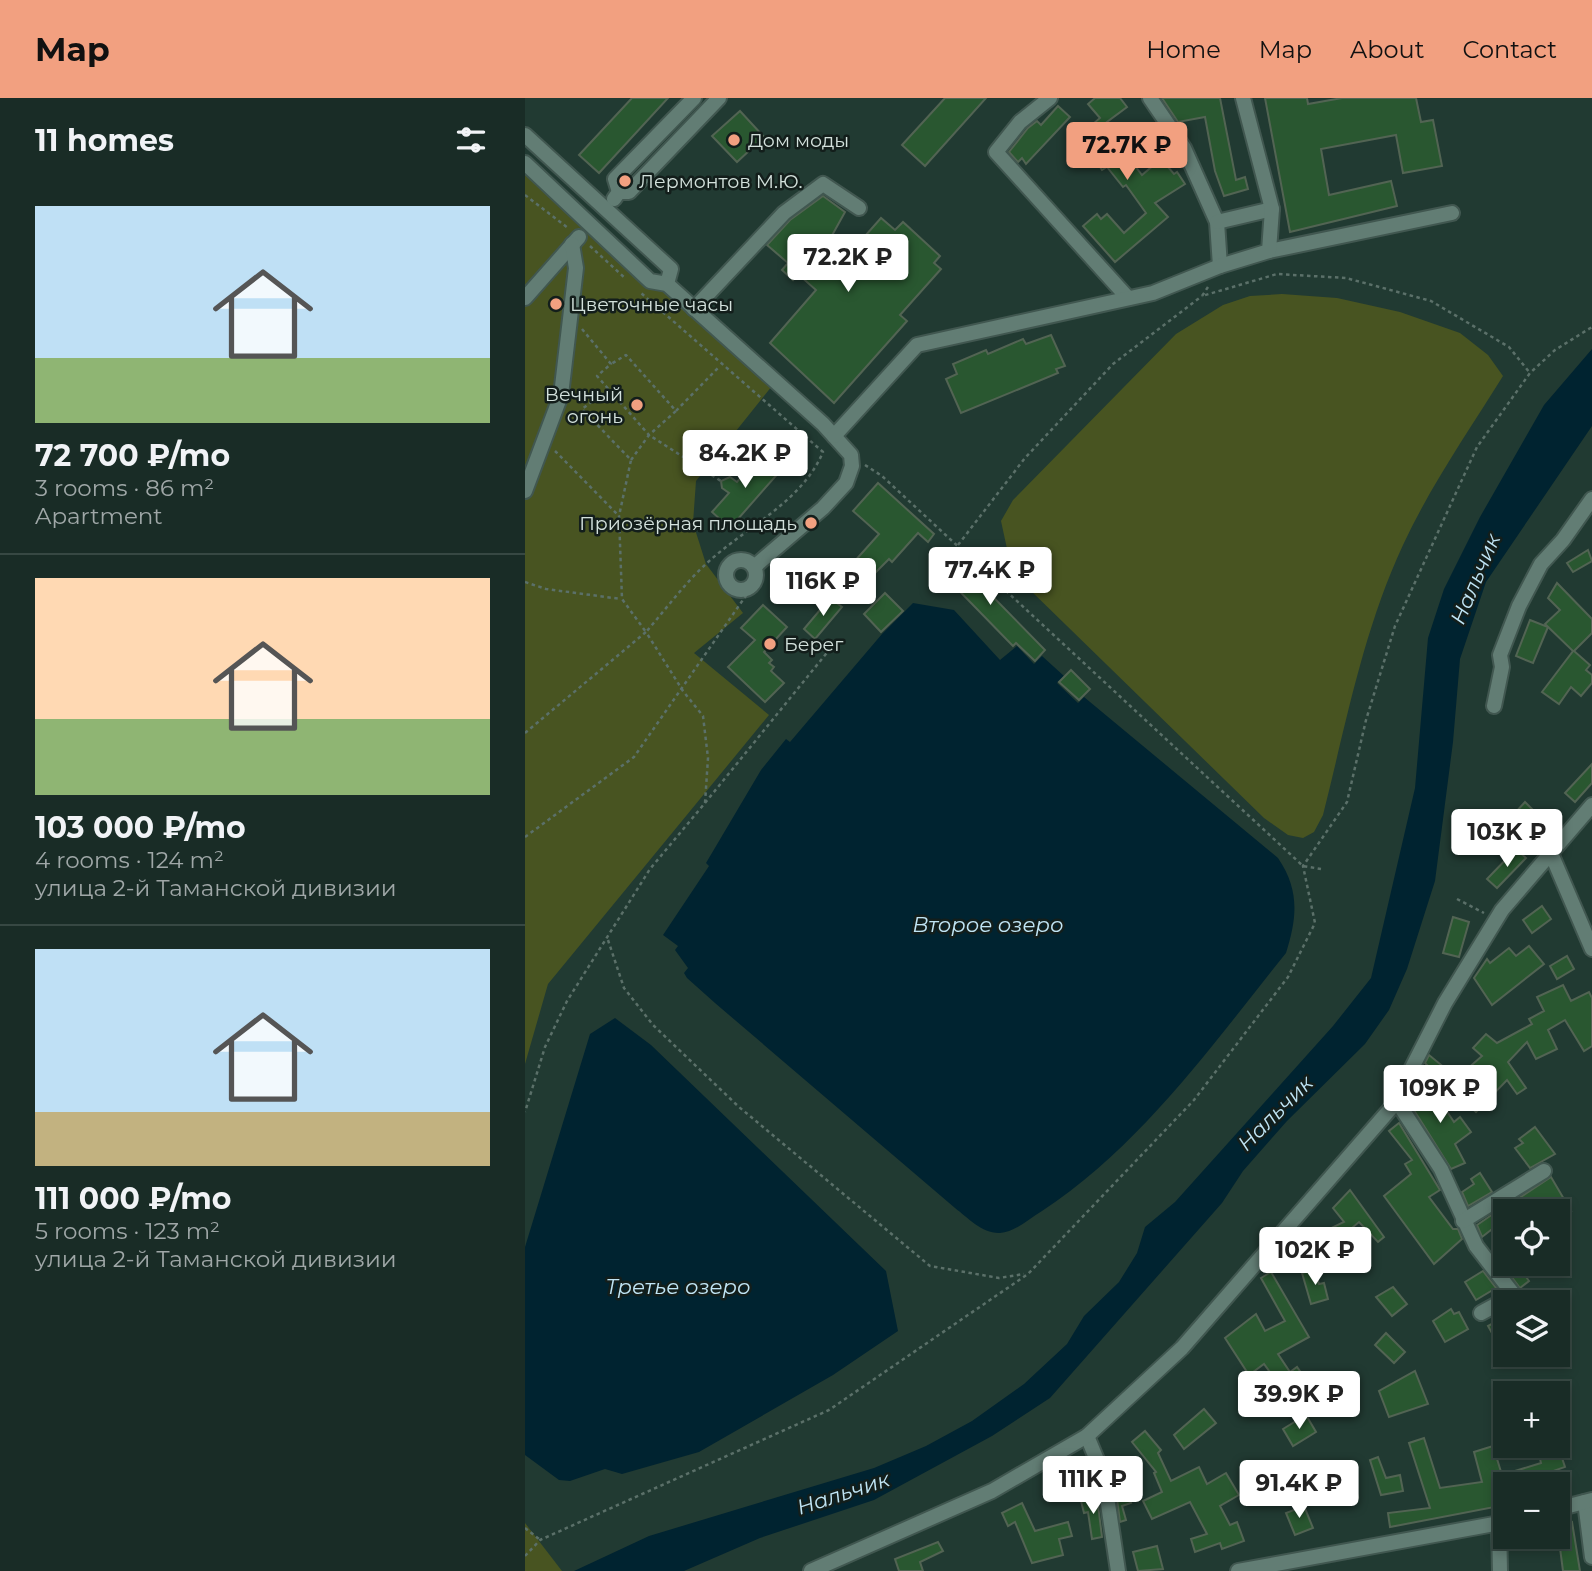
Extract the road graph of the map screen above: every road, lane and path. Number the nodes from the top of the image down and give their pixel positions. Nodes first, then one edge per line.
1 (694, 98) edge
2 (719, 98) edge
3 (1050, 98) edge
4 (1150, 98) edge
5 (1243, 98) edge
6 (525, 135) edge
7 (525, 163) edge
8 (525, 195) edge
9 (859, 208) dead end
10 (1272, 209) junction
11 (1452, 213) dead end
12 (1217, 222) junction
13 (576, 241) junction
14 (1269, 251) junction
15 (1220, 266) junction
16 (630, 283) dead end
17 (667, 284) junction
18 (1208, 286) dead end
19 (640, 292) dead end
20 (1202, 296) junction
21 (525, 298) edge
22 (1128, 298) junction
23 (694, 309) junction
24 (568, 313) junction
25 (1592, 327) edge
26 (611, 364) junction
27 (721, 366) junction
28 (1530, 373) junction
29 (608, 389) junction
30 (676, 411) junction
31 (649, 435) junction
32 (834, 436) junction
33 (545, 442) junction
34 (851, 455) junction
35 (631, 460) junction
36 (721, 481) dead end
37 (525, 491) edge
38 (1592, 499) edge
39 (619, 516) junction
40 (957, 545) junction
41 (754, 567) junction
42 (525, 582) edge
43 (754, 584) junction
44 (622, 599) junction
45 (646, 632) junction
46 (834, 644) dead end
47 (683, 691) junction
48 (1494, 706) dead end
49 (525, 733) edge
50 (705, 803) junction
51 (1590, 813) edge
52 (525, 836) edge
53 (1550, 851) junction
54 (1303, 866) junction
55 (1321, 869) dead end
56 (1457, 899) dead end
57 (1496, 920) junction
58 (608, 940) junction
59 (1592, 949) edge
60 (1396, 1100) junction
61 (525, 1112) edge
62 (1544, 1171) dead end
63 (1463, 1221) junction
64 (1028, 1273) junction
65 (1481, 1313) dead end
66 (1087, 1436) junction
67 (1588, 1501) edge
68 (1570, 1506) edge
69 (1493, 1525) edge
70 (525, 1528) edge
71 (540, 1539) junction
72 (1501, 1549) edge
73 (525, 1556) edge
74 (1592, 1557) edge
75 (811, 1571) edge
76 (1118, 1571) edge
77 (1238, 1571) edge
78 (1500, 1571) edge

1 - 2 street
3 - 22 street
4 - 12 street
5 - 10 street
6 - 17 street
7 - 17 street
8 - 13 path
9 - 23 street
10 - 12 street
10 - 14 street
11 - 14 street
12 - 15 street
13 - 16 path
13 - 21 street
13 - 24 street
14 - 15 street
15 - 22 street
17 - 23 street
18 - 20 path
19 - 27 path
20 - 28 path
20 - 40 path
22 - 32 street
23 - 32 street
24 - 26 path
24 - 33 street
25 - 28 path
26 - 29 path
26 - 30 path
27 - 30 path
27 - 45 path
28 - 54 path
29 - 31 path
29 - 35 path
30 - 31 path
31 - 35 path
31 - 36 path
32 - 34 street
33 - 37 street
33 - 39 path
34 - 40 path
34 - 41 street
35 - 39 path
38 - 48 street
39 - 44 path
40 - 54 path
41 - 43 street
41 - 43 street
42 - 44 path
43 - 47 path
44 - 45 path
45 - 47 path
45 - 49 path
46 - 50 path
47 - 50 path
47 - 52 path
50 - 58 path
51 - 53 street
53 - 57 street
53 - 59 street
54 - 55 path
54 - 64 path
56 - 57 path
57 - 60 street
58 - 61 path
58 - 64 path
60 - 63 street
60 - 66 street
62 - 63 street
63 - 65 street
64 - 71 path
66 - 75 street
66 - 76 street
67 - 68 street
67 - 74 street
69 - 77 street
70 - 71 path
71 - 73 path
72 - 78 street

